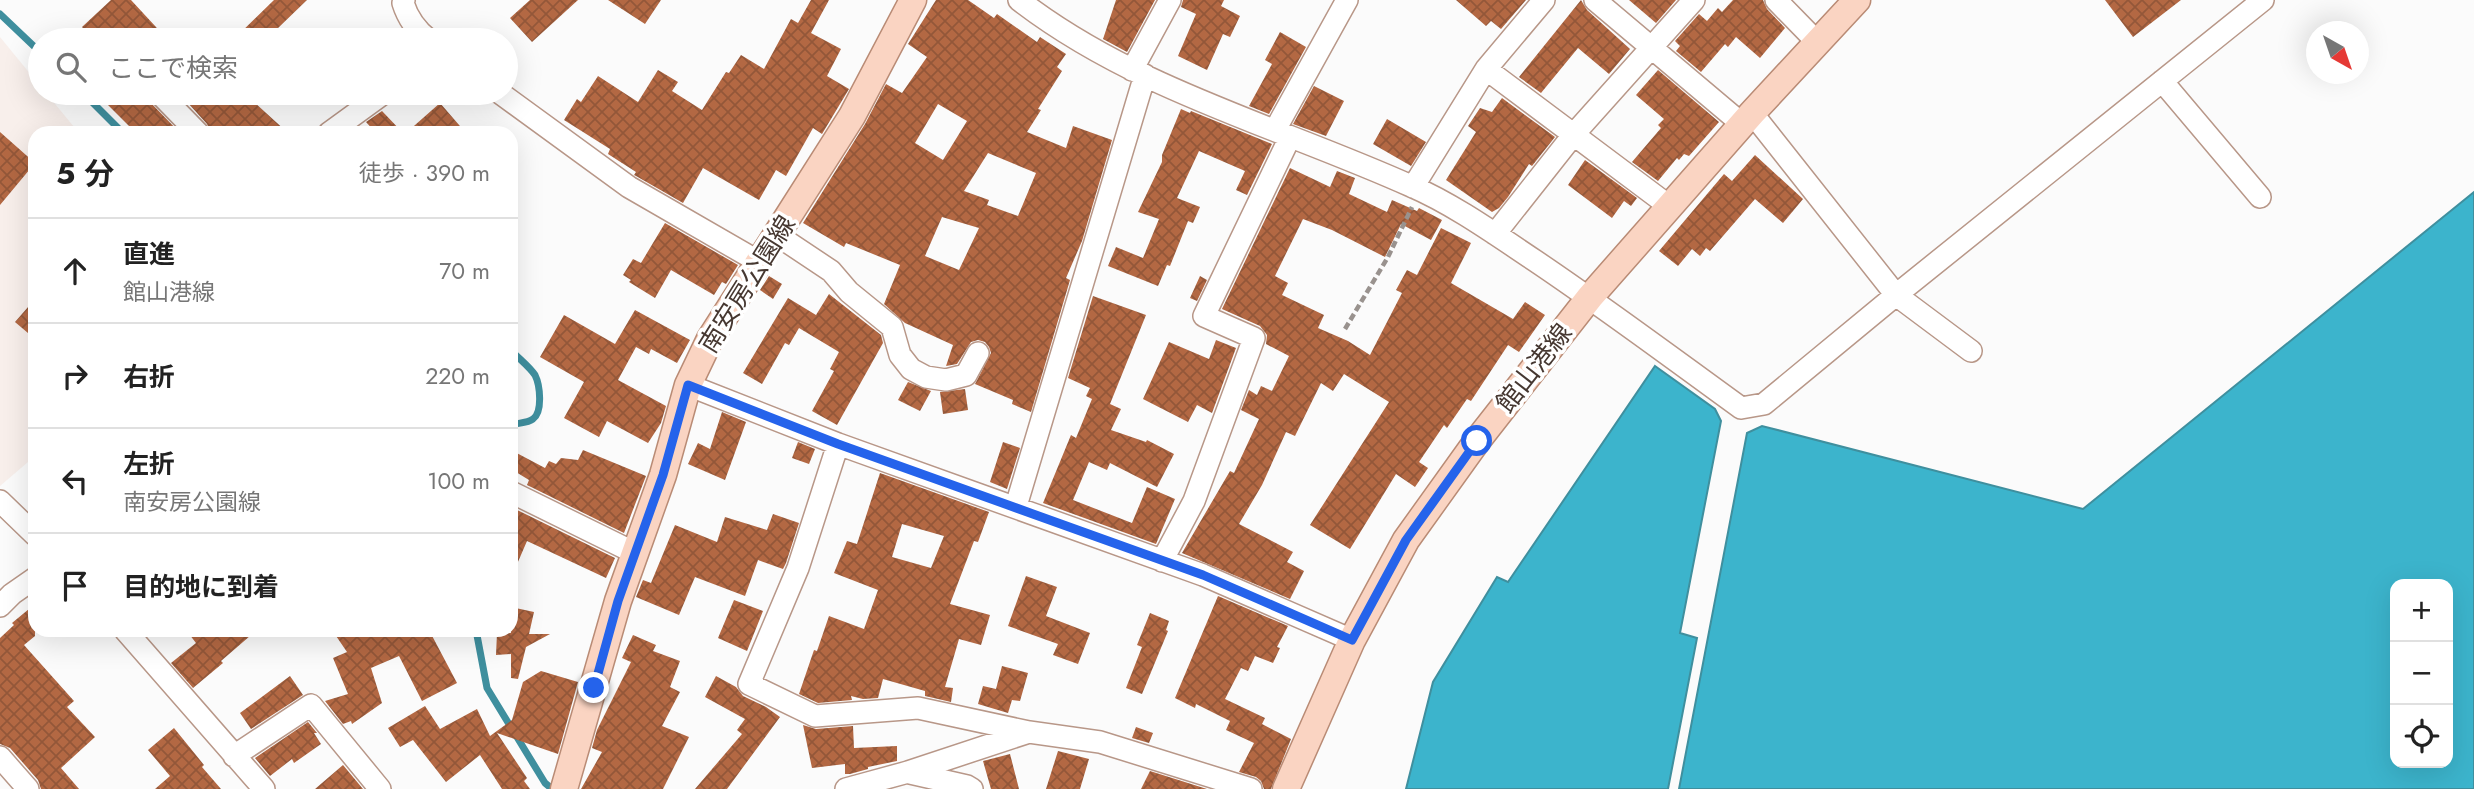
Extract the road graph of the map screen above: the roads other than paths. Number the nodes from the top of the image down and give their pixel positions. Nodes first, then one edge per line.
1 (913, 0) edge
2 (1018, 0) edge
3 (1170, 0) edge
4 (1347, 0) edge
5 (1544, 0) edge
6 (1595, 0) edge
7 (1694, 0) edge
8 (1776, 0) edge
9 (1857, 0) edge
10 (2263, 0) edge
11 (401, 1) edge
12 (416, 28) edge
13 (1817, 41) junction
14 (1651, 47) junction
15 (1486, 69) junction
16 (1138, 73) junction
17 (2162, 80) junction
18 (171, 105) edge
19 (368, 105) edge
20 (516, 105) edge
21 (1747, 118) junction
22 (191, 126) edge
23 (339, 126) edge
24 (1282, 133) junction
25 (1574, 134) junction
26 (1415, 193) junction
27 (2260, 197) dead end
28 (1669, 206) junction
29 (1495, 234) junction
30 (777, 235) junction
31 (759, 262) junction
32 (1896, 295) junction
33 (1590, 297) junction
34 (1971, 351) dead end
35 (978, 353) dead end
36 (688, 385) junction
37 (838, 444) junction
38 (518, 495) edge
39 (0, 501) edge
40 (1016, 506) junction
41 (28, 528) edge
42 (635, 553) junction
43 (1162, 561) junction
44 (28, 583) edge
45 (0, 606) edge
46 (141, 637) edge
47 (1352, 640) junction
48 (1029, 732) junction
49 (234, 756) junction
50 (0, 757) edge
51 (908, 772) junction
52 (569, 786) edge
53 (28, 789) edge
54 (264, 789) edge
55 (380, 789) edge
56 (846, 789) edge
57 (972, 789) edge
58 (1251, 789) edge
59 (1286, 789) edge

1 - 30 main road, 南安房公園線
2 - 16 street
3 - 16 street
4 - 24 street
5 - 15 street
6 - 14 street
7 - 14 street
8 - 13 street
9 - 13 main road, 館山港線
10 - 17 street
11 - 12 street
13 - 21 main road, 館山港線
14 - 21 street
14 - 25 street
15 - 25 street
15 - 26 street
16 - 24 street
16 - 40 street
17 - 27 street
17 - 32 street
18 - 22 street
19 - 23 street
20 - 31 street
21 - 28 main road, 館山港線
21 - 32 street
24 - 26 street
24 - 43 street
25 - 28 street
25 - 29 street
26 - 29 street
28 - 33 main road, 館山港線
29 - 33 street
30 - 31 main road, 南安房公園線
30 - 35 street
31 - 36 main road, 南安房公園線
32 - 33 street
32 - 34 street
33 - 47 main road, 館山港線
36 - 37 street
36 - 42 main road, 南安房公園線
37 - 40 street
37 - 48 street
38 - 42 street
39 - 41 street
40 - 43 street
42 - 52 main road, 南安房公園線
43 - 47 street
44 - 45 street
46 - 49 street
47 - 59 main road, 館山港線
48 - 51 street
48 - 58 street
49 - 54 street
49 - 55 street
50 - 53 street
51 - 56 street
51 - 57 street

